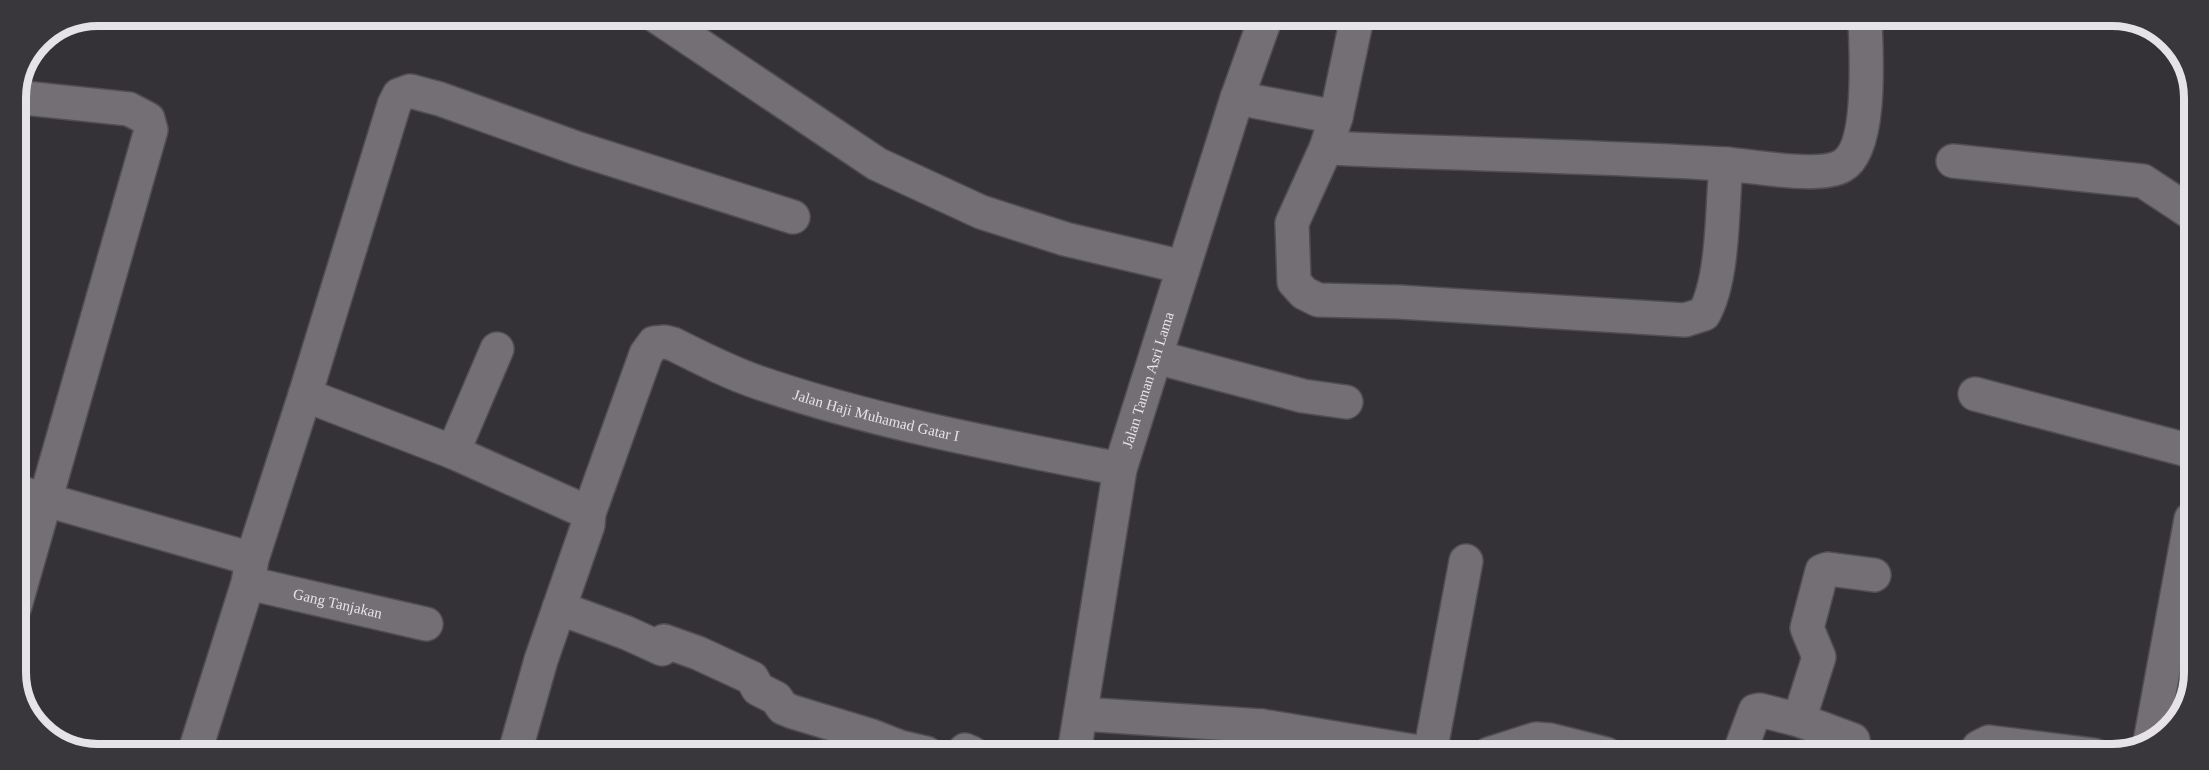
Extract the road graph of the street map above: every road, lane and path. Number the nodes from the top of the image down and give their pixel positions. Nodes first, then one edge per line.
1 (671, 26) edge
2 (1263, 26) edge
3 (1355, 26) edge
4 (1865, 26) edge
5 (26, 98) edge
6 (1237, 98) junction
7 (1336, 117) junction
8 (1326, 148) junction
9 (1953, 161) dead end
10 (1725, 164) junction
11 (2183, 208) edge
12 (793, 217) dead end
13 (1183, 267) junction
14 (497, 349) dead end
15 (1156, 357) junction
16 (1975, 394) dead end
17 (305, 395) junction
18 (1347, 402) dead end
19 (2184, 449) edge
20 (453, 452) junction
21 (1120, 469) junction
22 (26, 494) edge
23 (46, 499) junction
24 (589, 513) junction
25 (2184, 558) edge
26 (1466, 561) dead end
27 (26, 568) edge
28 (250, 571) junction
29 (1874, 575) dead end
30 (559, 608) junction
31 (426, 624) dead end
32 (1081, 714) junction
33 (1800, 720) junction
34 (2152, 732) edge
35 (1261, 739) edge
36 (1853, 740) dead end
37 (197, 744) edge
38 (517, 744) edge
39 (892, 744) edge
40 (1076, 744) edge
41 (1321, 744) edge
42 (1432, 744) edge
43 (1523, 744) edge
44 (1566, 744) edge
45 (1743, 744) edge
46 (1985, 744) edge
47 (2005, 744) edge

1 - 13 street
2 - 6 street, Jalan Taman Asri Lama
3 - 7 street
4 - 10 street
5 - 23 street
6 - 7 street
6 - 13 street, Jalan Taman Asri Lama
7 - 8 street
8 - 10 street
8 - 10 street
9 - 11 street
12 - 17 street
13 - 15 street, Jalan Taman Asri Lama
14 - 20 street
15 - 18 street
15 - 21 street, Jalan Taman Asri Lama
16 - 19 street
17 - 20 street
17 - 28 street
20 - 24 street
21 - 24 street, Jalan Haji Muhamad Gatar I
21 - 32 street, Jalan Taman Asri Lama
22 - 23 street, Gang Tanjakan
23 - 27 street
23 - 28 street, Gang Tanjakan
24 - 30 street
25 - 34 street
26 - 42 street
28 - 31 street, Gang Tanjakan
28 - 37 street
29 - 33 street
30 - 38 street
30 - 39 street
32 - 35 street
32 - 40 street, Jalan Taman Asri Lama
33 - 36 street
33 - 45 street
35 - 41 street
43 - 44 street
46 - 47 street

